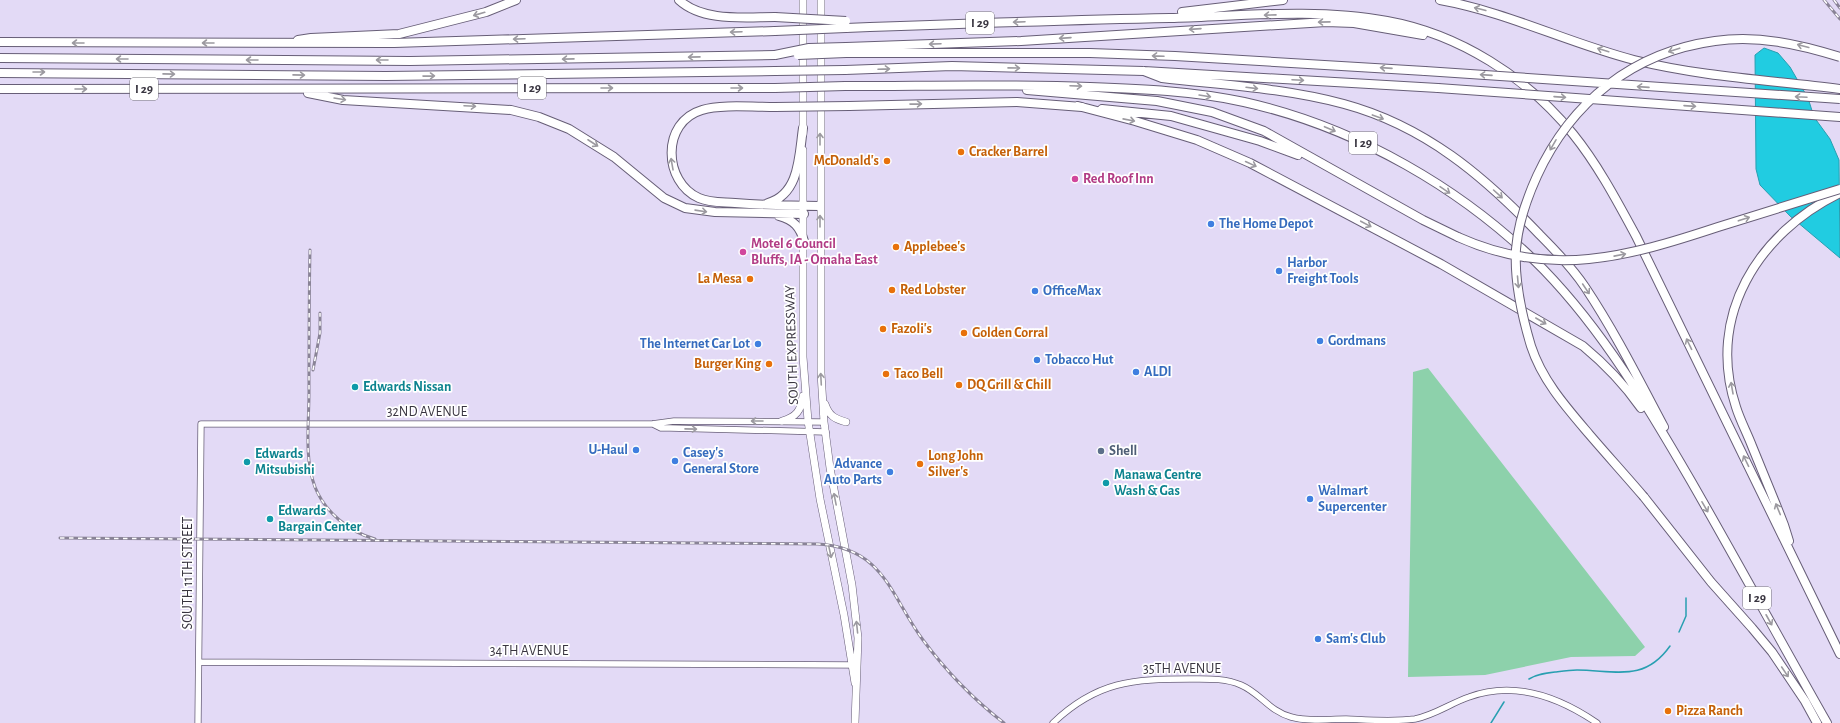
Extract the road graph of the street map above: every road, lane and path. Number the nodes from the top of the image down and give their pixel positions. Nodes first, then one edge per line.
1 (516, 0) edge
2 (679, 0) edge
3 (803, 0) edge
4 (821, 0) edge
5 (1283, 0) edge
6 (1442, 0) edge
7 (1114, 19) junction
8 (846, 24) junction
9 (1446, 39) junction
10 (0, 42) edge
11 (275, 44) junction
12 (846, 50) junction
13 (1840, 57) edge
14 (0, 58) edge
15 (1144, 71) junction
16 (0, 73) edge
17 (939, 85) junction
18 (0, 89) edge
19 (288, 89) junction
20 (1840, 89) edge
21 (1840, 100) edge
22 (1078, 106) junction
23 (1840, 117) edge
24 (803, 128) junction
25 (1324, 164) junction
26 (1840, 189) edge
27 (1840, 193) edge
28 (820, 206) junction
29 (761, 209) junction
30 (804, 210) junction
31 (804, 241) junction
32 (805, 384) junction
33 (822, 393) junction
34 (782, 421) junction
35 (808, 421) junction
36 (824, 422) junction
37 (846, 422) dead end
38 (201, 424) joint
39 (652, 424) junction
40 (809, 431) junction
41 (826, 432) junction
42 (1667, 440) junction
43 (1686, 473) junction
44 (1793, 559) junction
45 (1840, 654) edge
46 (199, 662) junction
47 (855, 665) junction
48 (198, 723) edge
49 (855, 723) edge
50 (1053, 723) edge
51 (1597, 723) edge
52 (1817, 723) edge
53 (1827, 723) edge

1 -> 11 highway
2 - 8 highway, bridge
3 - 24 main road, SOUTH EXPRESSWAY
28 -> 4 main road, SOUTH EXPRESSWAY
5 - 7 highway
20 -> 6 highway
7 -> 8 highway, I 29
9 -> 7 highway, I 29
8 -> 11 highway, I 29, bridge
9 -> 12 highway
44 -> 9 highway, I 29
11 -> 10 highway, I 29
12 -> 14 highway, bridge
21 -> 12 highway, bridge
13 -> 52 highway, bridge
16 -> 15 highway, bridge
15 -> 23 highway, bridge
15 -> 43 highway
19 -> 17 highway, I 29, bridge
17 - 25 highway
17 -> 42 highway, I 29
18 -> 19 highway, I 29
19 -> 29 highway
22 - 25 highway
29 -> 22 highway, bridge
22 -> 42 highway
24 - 29 highway
24 - 30 main road, SOUTH EXPRESSWAY
25 -> 26 highway, bridge
44 -> 27 highway
28 - 30 highway
33 -> 28 main road, SOUTH EXPRESSWAY
29 - 30 highway
29 - 31 highway
30 - 31 main road, SOUTH EXPRESSWAY
31 - 32 main road, SOUTH EXPRESSWAY
32 - 34 main road
32 - 35 main road, SOUTH EXPRESSWAY
33 - 36 main road, SOUTH EXPRESSWAY
33 - 37 main road
34 - 35 street, 32ND AVENUE
34 -> 39 street, 32ND AVENUE
35 - 36 street, 32ND AVENUE
35 - 40 main road, SOUTH EXPRESSWAY
36 - 41 main road, SOUTH EXPRESSWAY
38 - 39 street, 32ND AVENUE
38 - 46 street, SOUTH 11TH STREET
39 -> 40 street, 32ND AVENUE
40 - 41 street, 32ND AVENUE
40 -> 47 main road, SOUTH EXPRESSWAY
47 -> 41 main road, SOUTH EXPRESSWAY
42 - 43 highway, I 29
43 -> 53 highway, I 29
44 - 45 highway, I 29
46 - 47 street, 34TH AVENUE
46 - 48 street, SOUTH 11TH STREET
47 - 49 main road, SOUTH EXPRESSWAY
50 - 51 street, 35TH AVENUE

